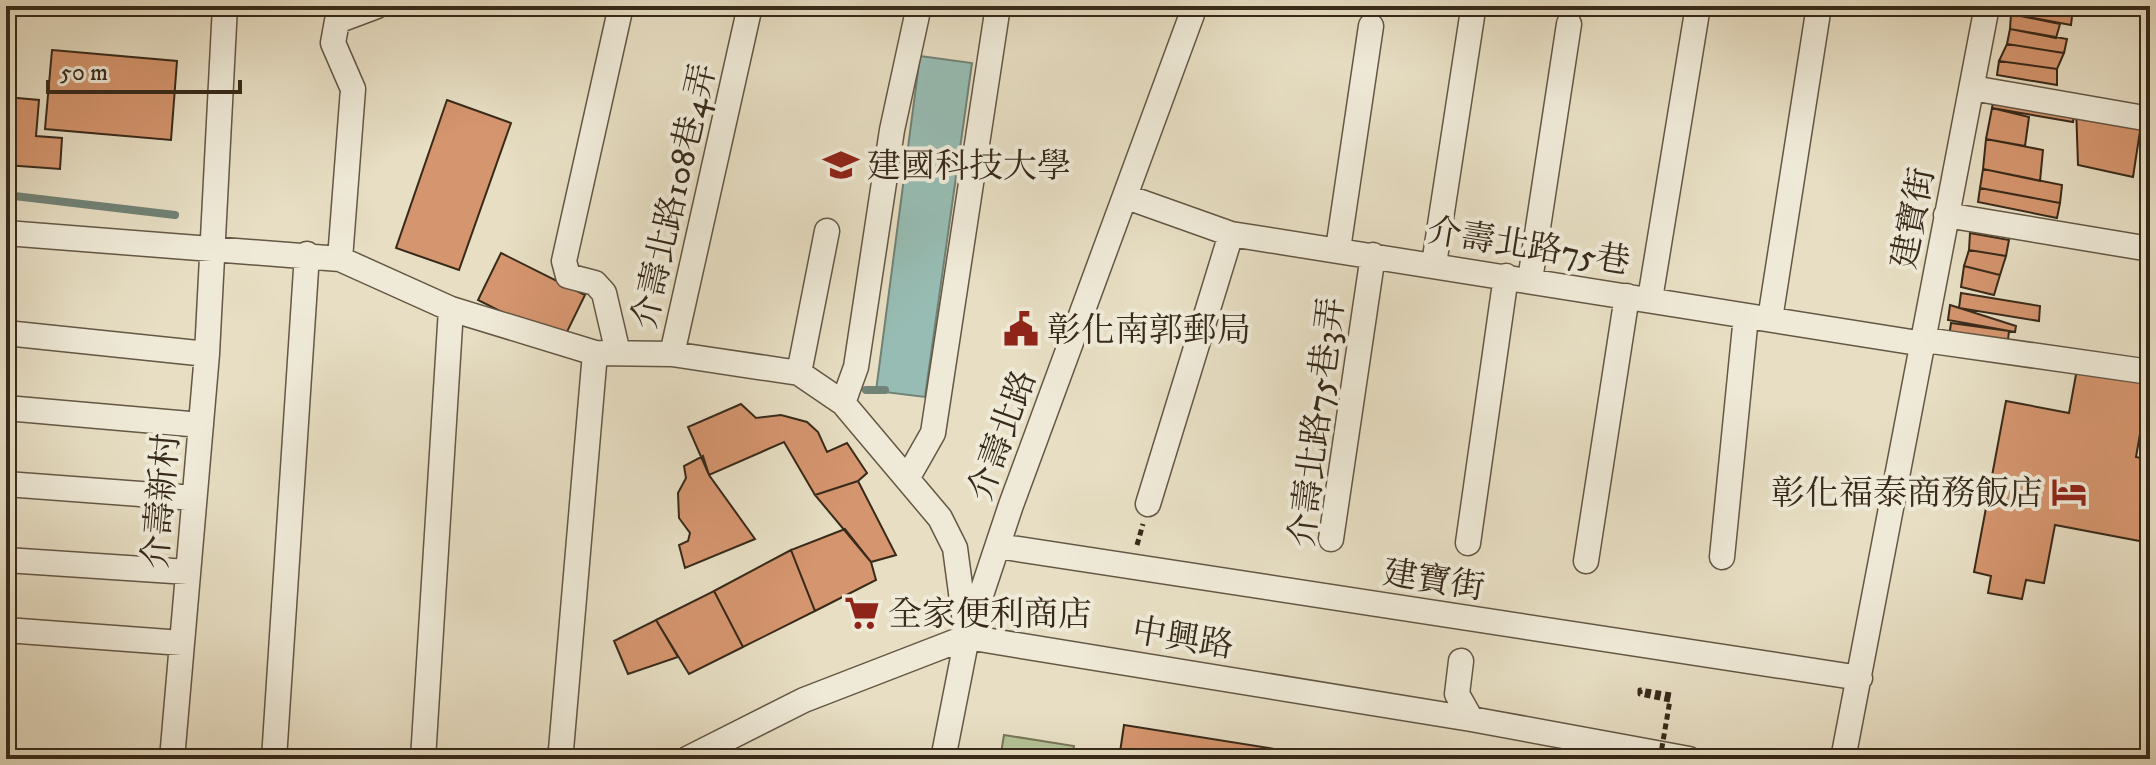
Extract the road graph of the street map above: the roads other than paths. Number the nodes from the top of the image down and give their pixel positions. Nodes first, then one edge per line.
1 (225, 6) edge
2 (377, 6) edge
3 (621, 6) edge
4 (750, 6) edge
5 (919, 6) edge
6 (998, 6) edge
7 (1195, 6) edge
8 (1698, 6) edge
9 (1819, 6) edge
10 (1987, 6) edge
11 (1473, 10) dead end
12 (1569, 24) dead end
13 (1371, 26) dead end
14 (1972, 88) junction
15 (2150, 119) edge
16 (1127, 197) junction
17 (1946, 215) junction
18 (827, 231) dead end
19 (6, 233) edge
20 (1231, 234) junction
21 (210, 248) junction
22 (1338, 249) junction
23 (2150, 249) edge
24 (307, 254) junction
25 (1373, 255) junction
26 (340, 259) junction
27 (1434, 264) junction
28 (1518, 278) junction
29 (1638, 298) junction
30 (451, 309) junction
31 (1758, 317) junction
32 (6, 333) edge
33 (1924, 342) junction
34 (607, 353) junction
35 (207, 354) junction
36 (672, 354) junction
37 (2150, 372) edge
38 (799, 373) junction
39 (843, 403) junction
40 (6, 408) edge
41 (201, 425) junction
42 (908, 477) junction
43 (6, 484) edge
44 (194, 498) junction
45 (1148, 504) road end
46 (1331, 539) dead end
47 (1468, 543) road end
48 (998, 546) junction
49 (1722, 557) dead end
50 (6, 560) edge
51 (1586, 561) dead end
52 (188, 572) junction
53 (6, 630) edge
54 (967, 637) junction
55 (182, 643) junction
56 (1461, 661) dead end
57 (1860, 678) junction
58 (1471, 719) junction
59 (172, 759) edge
60 (274, 759) edge
61 (423, 759) edge
62 (557, 759) edge
63 (687, 759) edge
64 (943, 759) edge
65 (1689, 759) edge
66 (1843, 759) edge

1 - 21 street, 介壽新村
2 - 26 street
3 - 34 street
4 - 36 street, 介壽北路108巷4弄
5 - 39 street
6 - 42 street
7 - 16 street, 介壽北路
8 - 29 street
9 - 31 street
10 - 14 street, 建寶街
11 - 27 street
12 - 28 street
13 - 22 street
14 - 15 street
14 - 17 street, 建寶街
16 - 20 street, 介壽北路75巷
16 - 48 street, 介壽北路
17 - 23 street
17 - 33 street, 建寶街
18 - 38 street
19 - 21 street
20 - 22 street, 介壽北路75巷
20 - 45 street
21 - 24 street
21 - 35 street, 介壽新村
22 - 25 street, 介壽北路75巷
24 - 26 street
24 - 60 street
25 - 27 street, 介壽北路75巷
25 - 46 street, 介壽北路75巷3弄
26 - 30 street
27 - 28 street, 介壽北路75巷
28 - 29 street, 介壽北路75巷
28 - 47 street
29 - 31 street, 介壽北路75巷
29 - 51 street
30 - 34 street
30 - 61 street
31 - 33 street, 介壽北路75巷
31 - 49 street
32 - 35 street
33 - 37 street, 介壽北路75巷
33 - 57 street, 建寶街
34 - 36 street
34 - 62 street
35 - 41 street, 介壽新村
36 - 38 street
38 - 39 street
39 - 42 street
40 - 41 street
41 - 44 street, 介壽新村
42 - 54 street
43 - 44 street
44 - 52 street, 介壽新村
48 - 54 street, 介壽北路
48 - 57 street, 建寶街
50 - 52 street
52 - 55 street, 介壽新村
53 - 55 street
54 - 58 street, 中興路
54 - 63 street
54 - 64 street, 介壽北路
55 - 59 street, 介壽新村
56 - 58 street
57 - 66 street, 建寶街
58 - 65 street, 中興路

